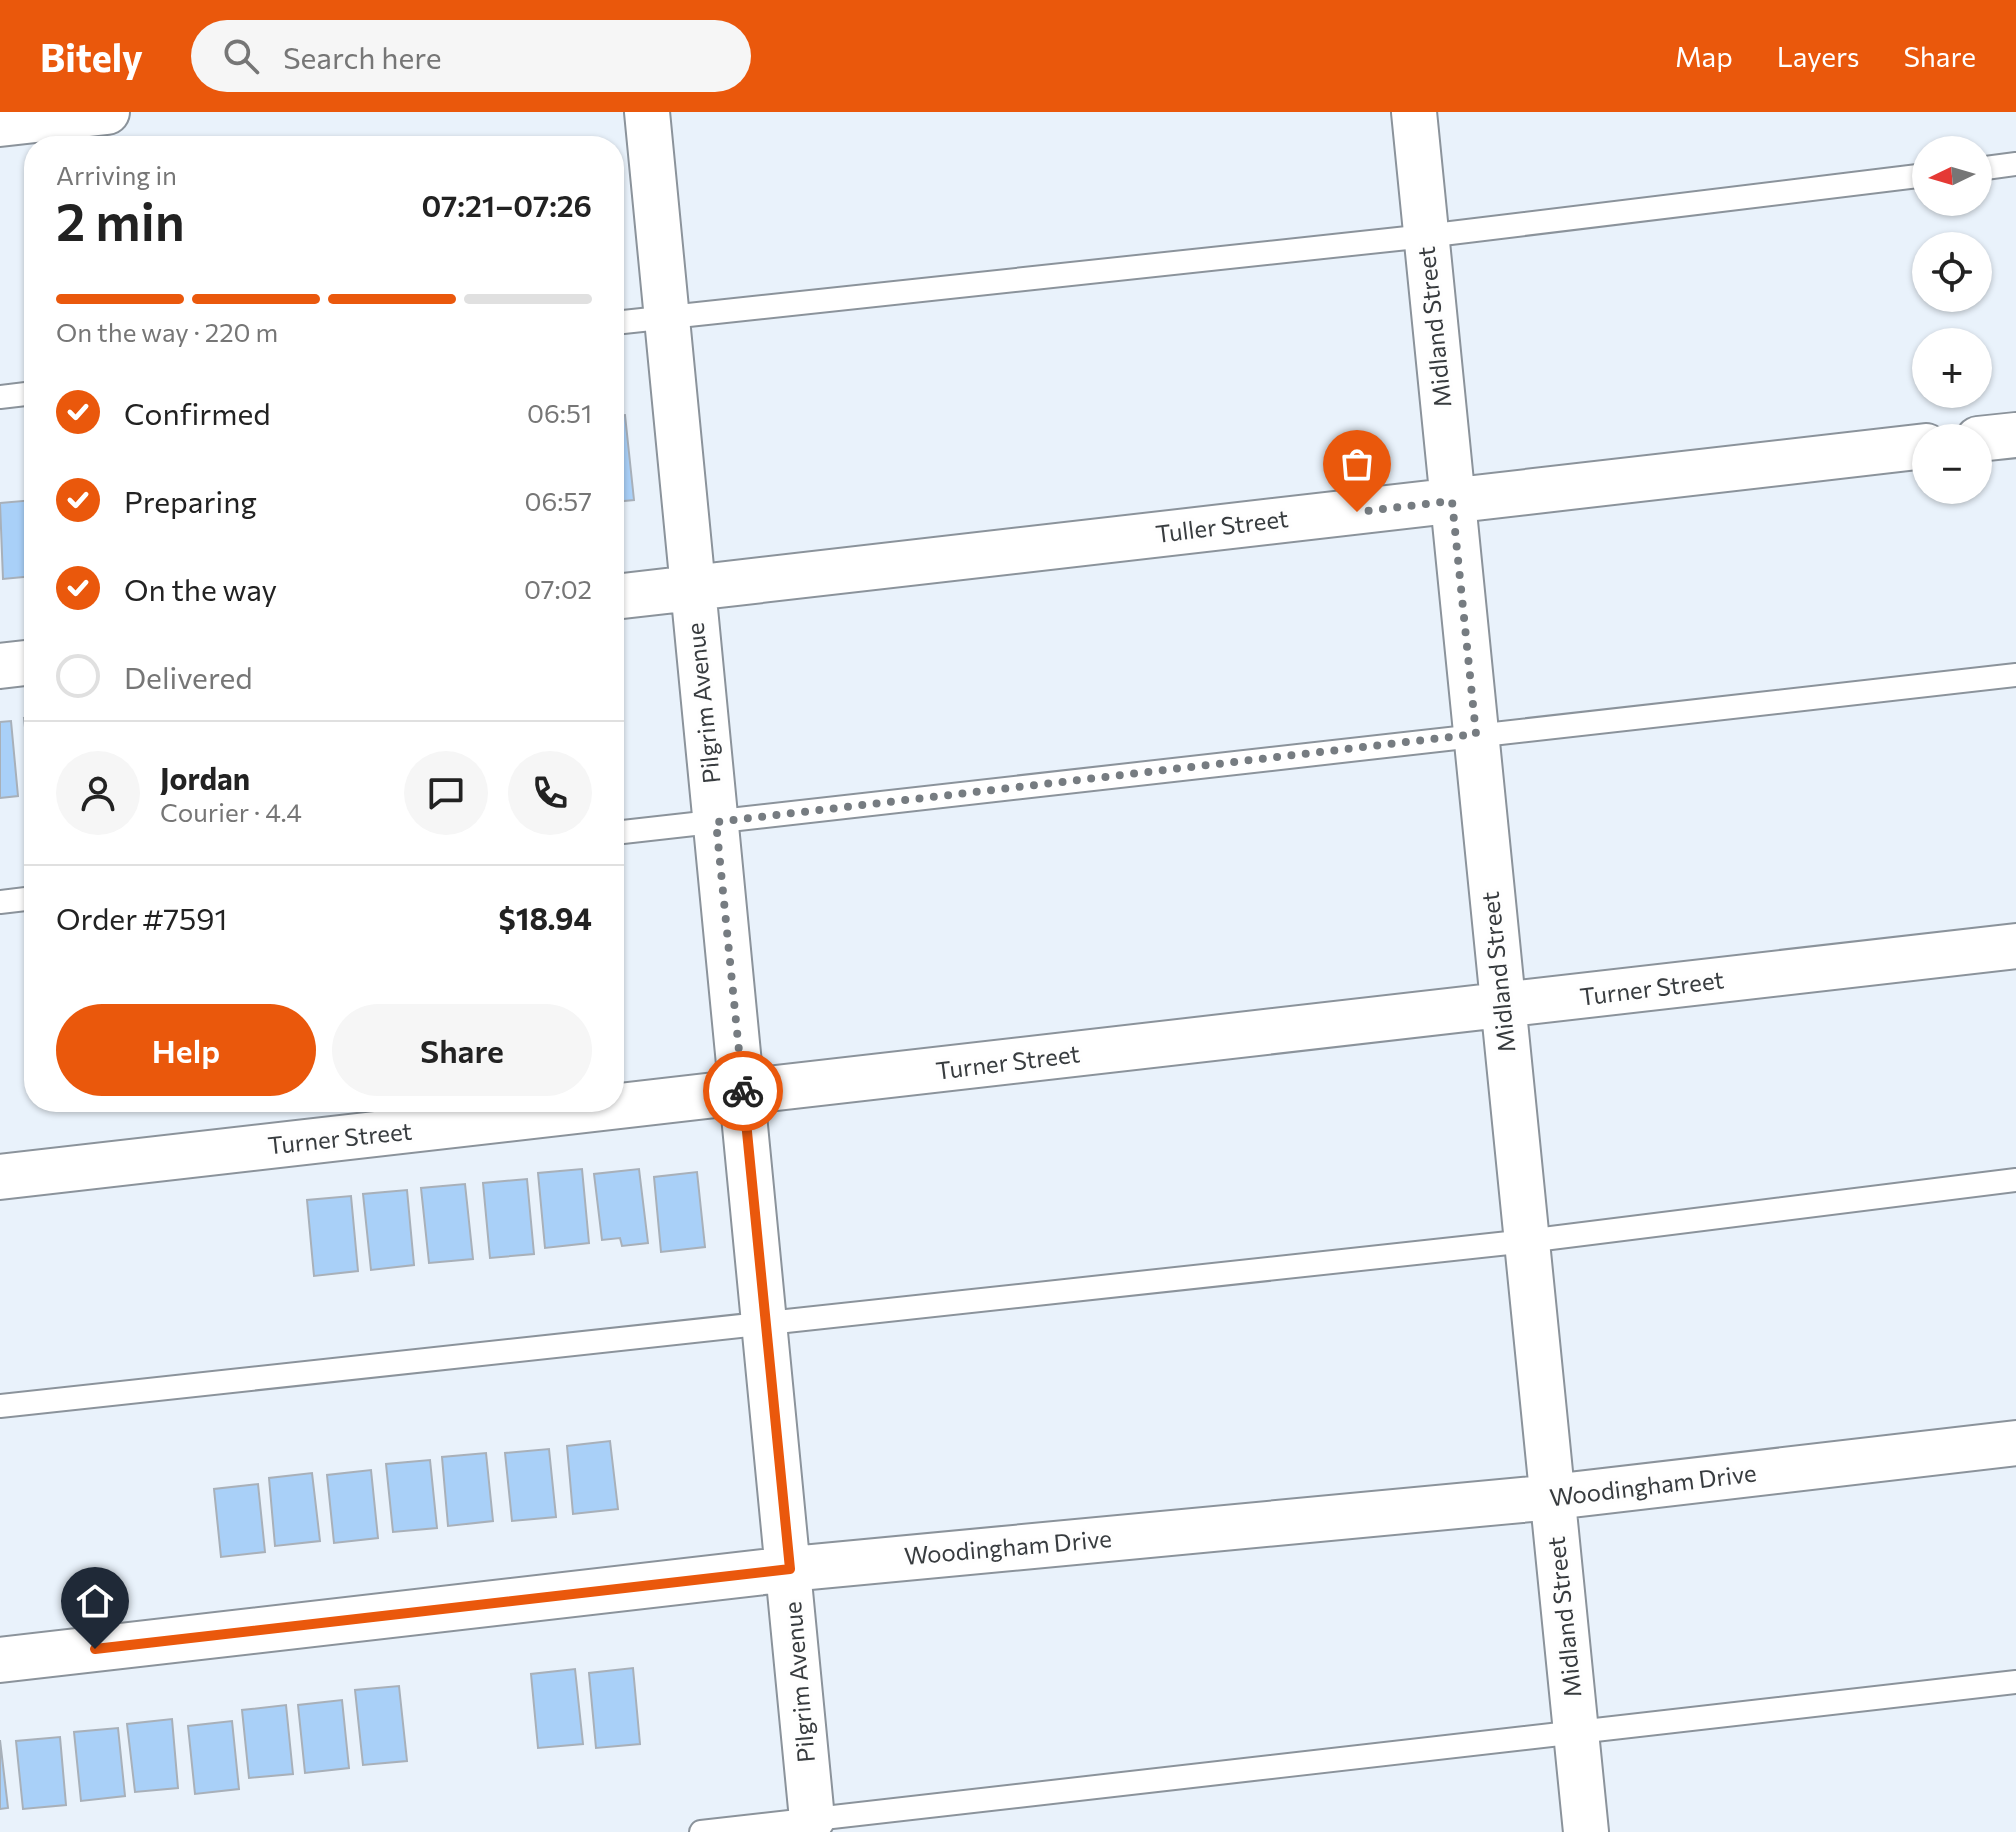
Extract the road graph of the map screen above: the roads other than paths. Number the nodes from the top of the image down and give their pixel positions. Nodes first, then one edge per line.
1 (107, 112) edge
2 (647, 112) edge
3 (1414, 112) edge
4 (0, 124) edge
5 (2016, 164) edge
6 (1992, 167) edge
7 (1912, 177) edge
8 (1426, 236) junction
9 (666, 317) junction
10 (624, 322) edge
11 (24, 394) edge
12 (0, 397) edge
13 (2016, 435) edge
14 (1992, 438) edge
15 (1912, 448) edge
16 (1452, 501) junction
17 (692, 588) junction
18 (624, 596) edge
19 (24, 663) edge
20 (0, 666) edge
21 (2016, 675) edge
22 (1476, 734) junction
23 (716, 822) junction
24 (624, 832) edge
25 (24, 899) edge
26 (0, 902) edge
27 (2016, 946) edge
28 (1503, 1006) junction
29 (743, 1093) junction
30 (624, 1106) edge
31 (575, 1112) edge
32 (0, 1177) edge
33 (2016, 1180) edge
34 (1527, 1241) junction
35 (766, 1322) junction
36 (0, 1406) edge
37 (2016, 1443) edge
38 (1553, 1497) junction
39 (790, 1569) junction
40 (0, 1660) edge
41 (2016, 1682) edge
42 (1576, 1732) junction
43 (812, 1819) junction
44 (701, 1832) edge
45 (1586, 1832) edge

1 - 4 street
2 - 9 street, Pilgrim Avenue
3 - 8 street, Midland Street
5 - 6 lane
7 - 8 lane
8 - 9 lane
8 - 16 street, Midland Street
9 - 10 lane
9 - 17 street, Pilgrim Avenue
11 - 12 lane
13 - 14 street
15 - 16 street, Tuller Street
16 - 17 street, Tuller Street
16 - 22 street, Midland Street
17 - 18 street, Tuller Street
17 - 23 street, Pilgrim Avenue
19 - 20 street
21 - 22 lane
22 - 23 lane
22 - 28 street, Midland Street
23 - 24 lane
23 - 29 street, Pilgrim Avenue
25 - 26 lane
27 - 28 street, Turner Street
28 - 29 street, Turner Street
28 - 34 street, Midland Street
29 - 30 street, Turner Street
29 - 35 street, Pilgrim Avenue
31 - 32 street, Turner Street
33 - 34 lane
34 - 35 lane
34 - 38 street, Midland Street
35 - 36 lane
35 - 39 street, Pilgrim Avenue
37 - 38 street, Woodingham Drive
38 - 39 street, Woodingham Drive
38 - 42 street, Midland Street
39 - 40 street, Woodingham Drive
39 - 43 street, Pilgrim Avenue
41 - 42 lane
42 - 43 lane
42 - 45 street, Midland Street
43 - 44 lane

